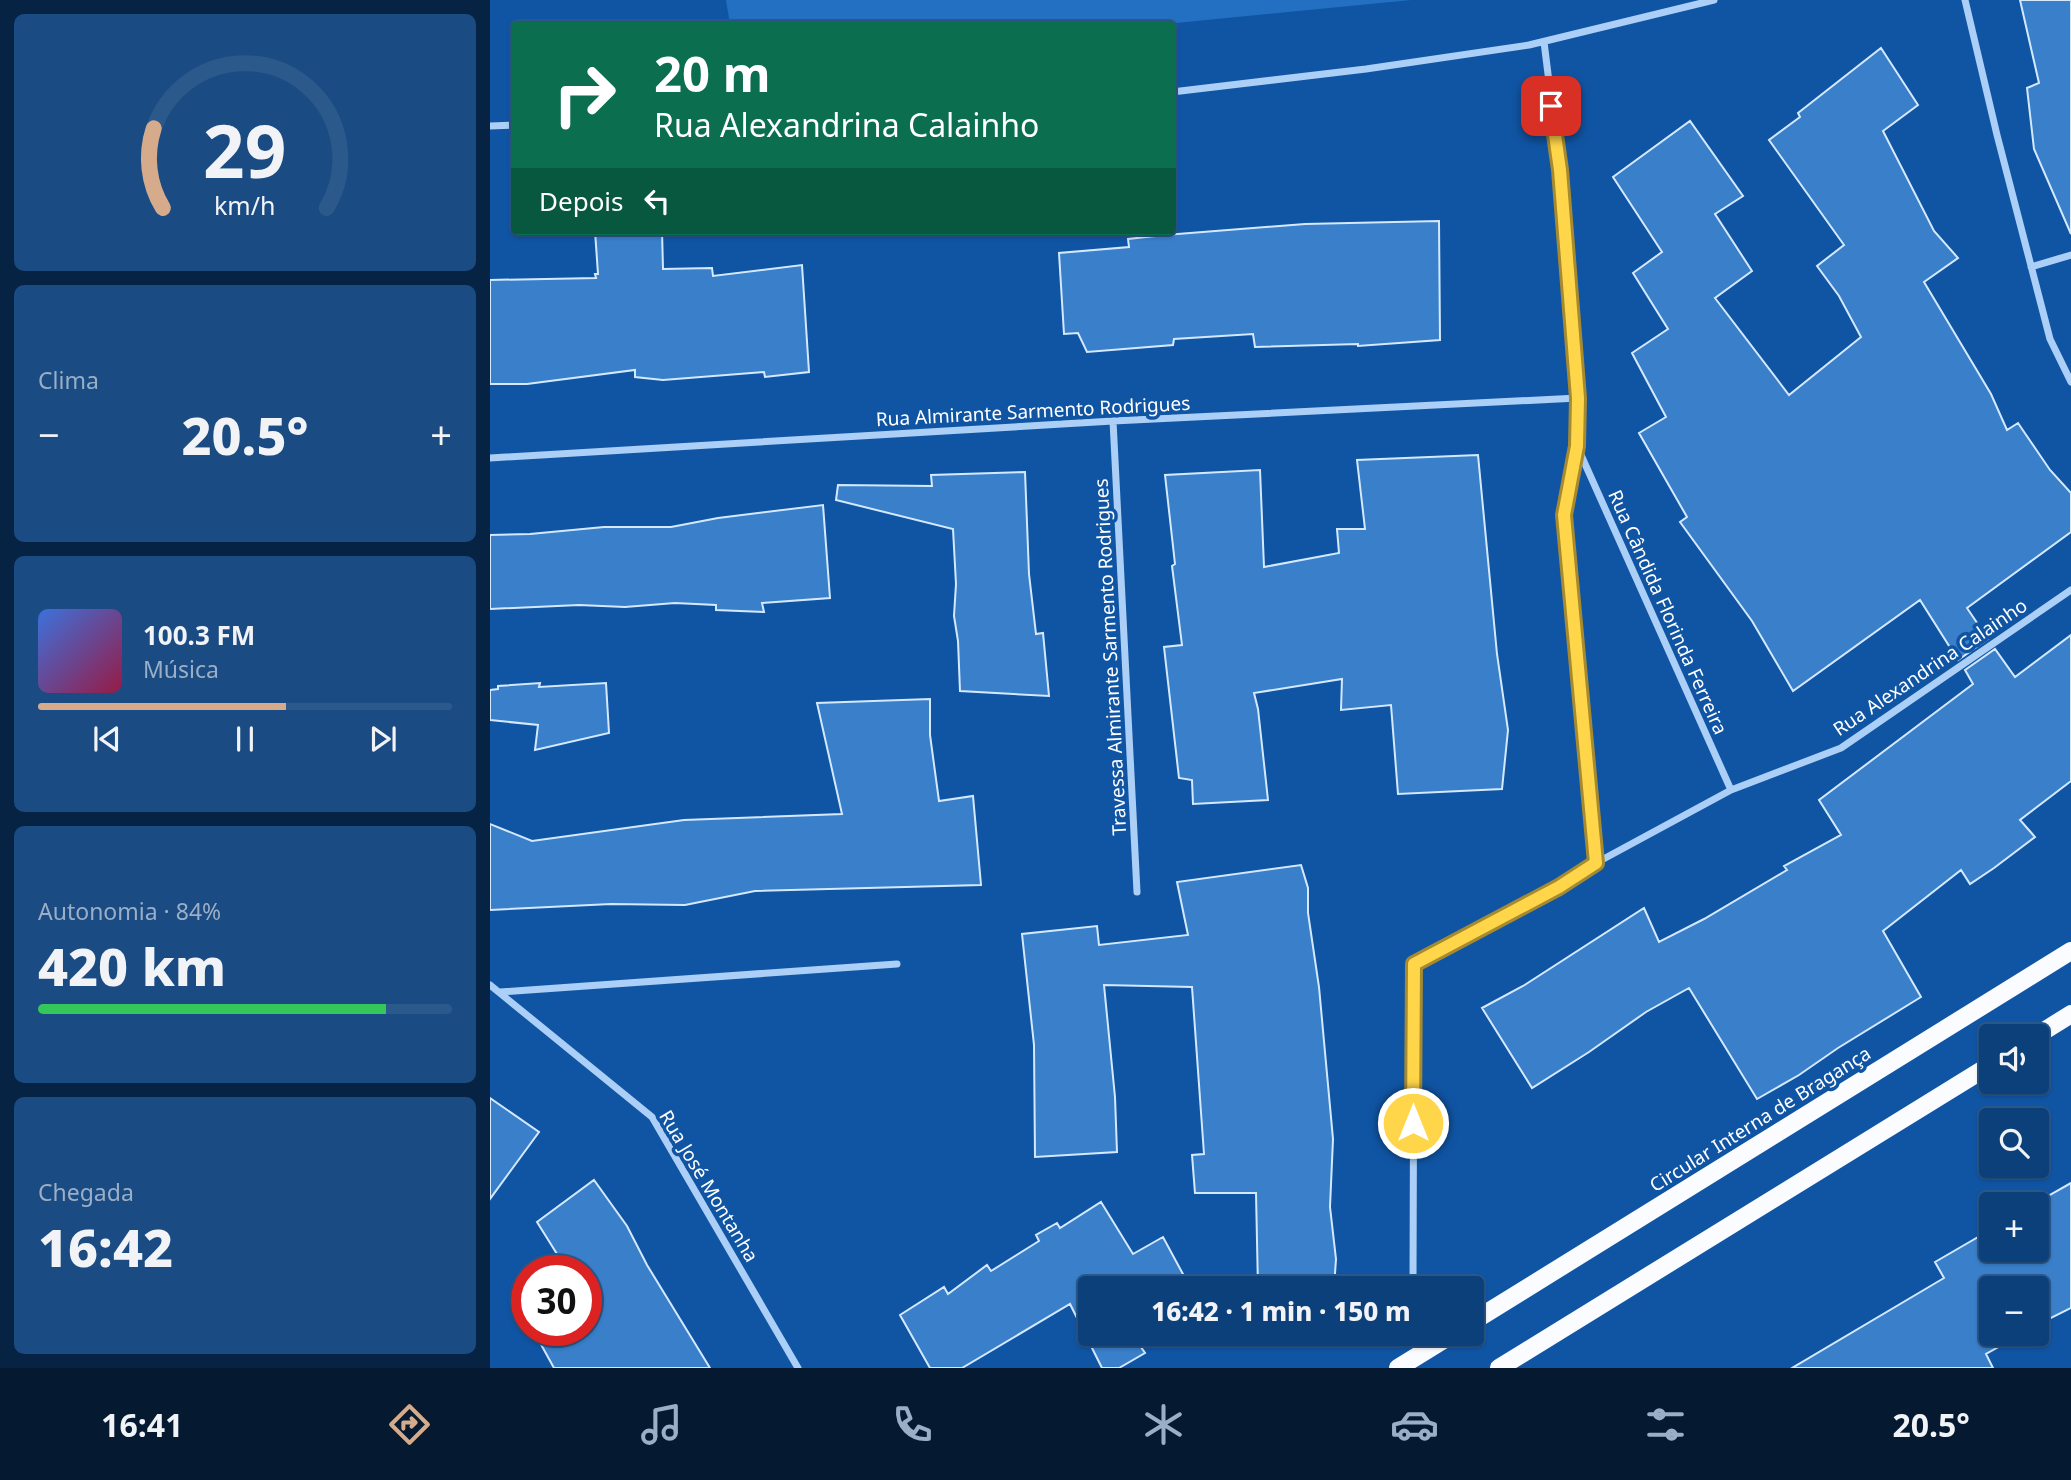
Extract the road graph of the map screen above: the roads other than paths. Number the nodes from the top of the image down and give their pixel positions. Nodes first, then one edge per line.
1 (1714, 0) edge
2 (1965, 0) edge
3 (1544, 42) junction
4 (1176, 92) edge
5 (511, 125) edge
6 (490, 126) edge
7 (2071, 255) edge
8 (2031, 267) junction
9 (2071, 382) edge
10 (1578, 398) junction
11 (1113, 421) junction
12 (1577, 446) junction
13 (490, 458) edge
14 (2071, 590) edge
15 (1731, 790) junction
16 (1596, 863) junction
17 (1138, 892) dead end
18 (2071, 951) edge
19 (897, 964) dead end
20 (490, 985) edge
21 (500, 992) junction
22 (2071, 1014) edge
23 (2049, 1028) edge
24 (1979, 1072) edge
25 (1413, 1276) edge
26 (1484, 1315) edge
27 (1434, 1346) edge
28 (798, 1368) edge
29 (1398, 1368) edge
30 (1499, 1368) edge

1 - 3 street
2 - 8 street
3 - 4 street
3 - 10 street, Rua Cândida Florinda Ferreira
5 - 6 street
7 - 8 street
8 - 9 street
10 - 11 street, Rua Almirante Sarmento Rodrigues
10 - 12 street, Rua Cândida Florinda Ferreira
11 - 13 street, Rua Almirante Sarmento Rodrigues
11 - 17 street, Travessa Almirante Sarmento Rodrigues
12 - 15 street, Rua Cândida Florinda Ferreira
12 - 16 street, Rua Cândida Florinda Ferreira
14 - 15 street, Rua Alexandrina Calainho
15 - 16 street, Rua Alexandrina Calainho
16 - 25 street, Rua Alexandrina Calainho
18 - 26 main road, Circular Interna de Bragança
19 - 21 street
20 - 21 street, Rua José Montanha
21 - 28 street, Rua José Montanha
22 - 23 main road
24 - 30 main road
27 - 29 main road

